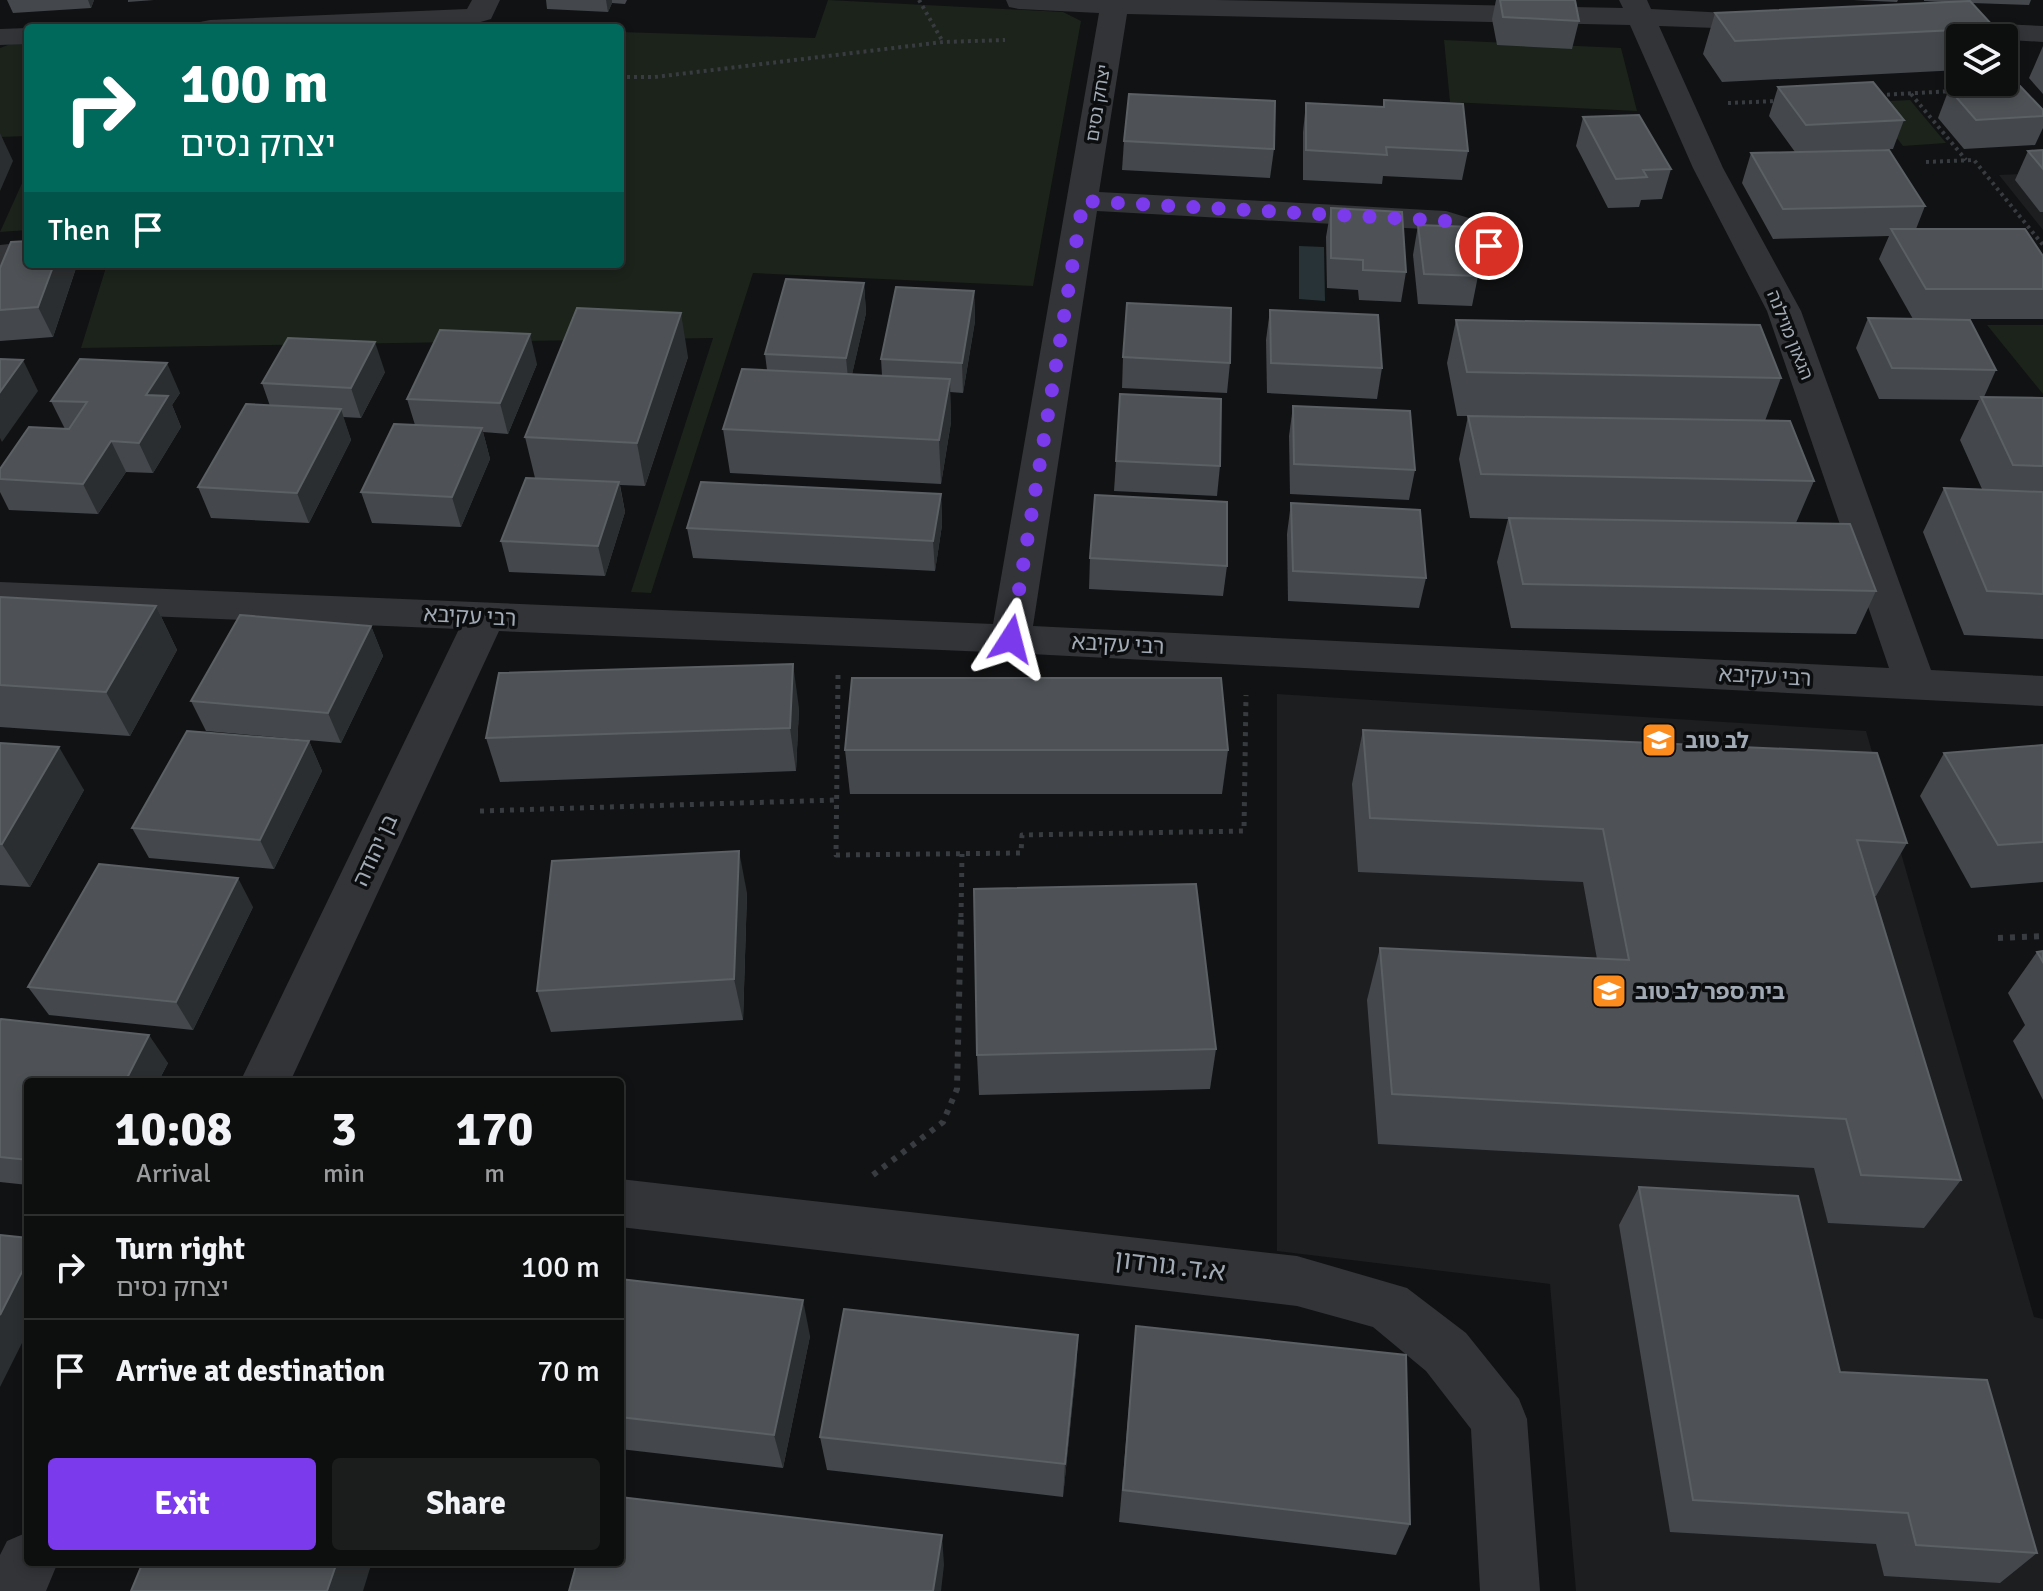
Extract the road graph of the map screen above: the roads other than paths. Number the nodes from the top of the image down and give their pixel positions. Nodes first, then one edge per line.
1 (1019, 1) edge
2 (1114, 6) junction
3 (1636, 8) edge
4 (486, 11) edge
5 (1794, 23) edge
6 (305, 24) edge
7 (1903, 28) edge
8 (2043, 34) edge
9 (24, 36) edge
10 (0, 37) edge
11 (1083, 201) junction
12 (1489, 246) dead end
13 (24, 252) edge
14 (0, 255) edge
15 (0, 596) edge
16 (485, 617) junction
17 (1011, 639) junction
18 (1915, 684) junction
19 (2043, 691) edge
20 (267, 1078) edge
21 (624, 1203) edge
22 (26, 1566) edge
23 (14, 1591) edge
24 (1510, 1591) edge

1 - 2 street
2 - 3 street
2 - 11 street, יצחק נסים
3 - 5 street
3 - 18 street, הגאון מוילנה
4 - 6 street
7 - 8 street
9 - 10 street
11 - 12 street
11 - 17 street, יצחק נסים
13 - 14 street
15 - 16 street, רבי עקיבא
16 - 17 street, רבי עקיבא
16 - 20 street, בן יהודה
17 - 18 street, רבי עקיבא
18 - 19 street, רבי עקיבא
21 - 24 street, א.ד. גורדון
22 - 23 street

